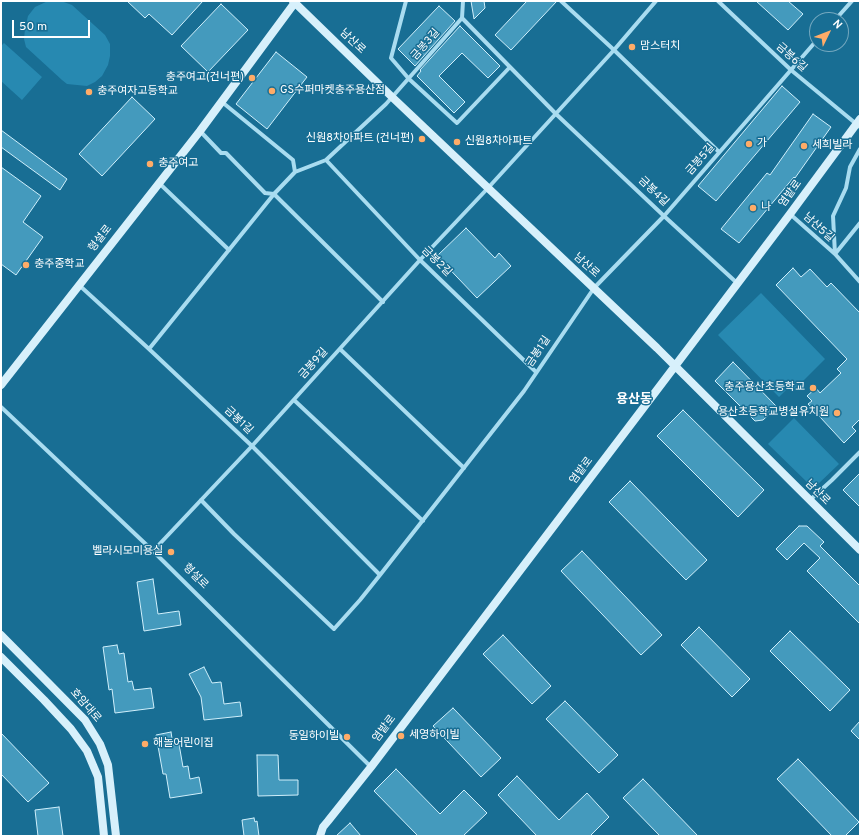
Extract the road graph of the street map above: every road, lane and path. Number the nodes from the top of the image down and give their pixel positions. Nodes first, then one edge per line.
1 (406, 1) edge
2 (463, 1) edge
3 (561, 1) edge
4 (656, 1) edge
5 (718, 1) edge
6 (852, 1) edge
7 (294, 2) edge
8 (842, 12) edge
9 (462, 18) junction
10 (809, 49) edge
11 (614, 50) junction
12 (510, 67) junction
13 (791, 70) junction
14 (408, 79) junction
15 (392, 97) junction
16 (221, 102) junction
17 (556, 114) junction
18 (859, 123) edge
19 (200, 131) junction
20 (860, 149) edge
21 (719, 152) junction
22 (326, 160) junction
23 (295, 172) junction
24 (159, 183) junction
25 (488, 188) junction
26 (274, 194) junction
27 (790, 214) junction
28 (664, 216) junction
29 (860, 223) edge
30 (229, 250) junction
31 (835, 254) junction
32 (420, 260) junction
33 (860, 282) edge
34 (738, 283) junction
35 (79, 285) junction
36 (594, 288) junction
37 (383, 302) junction
38 (149, 349) junction
39 (340, 349) junction
40 (675, 366) junction
41 (536, 372) junction
42 (1, 385) edge
43 (294, 400) junction
44 (1, 407) edge
45 (252, 446) junction
46 (860, 452) edge
47 (464, 468) junction
48 (201, 500) junction
49 (809, 500) junction
50 (423, 521) junction
51 (860, 550) edge
52 (153, 551) junction
53 (380, 575) junction
54 (1, 635) edge
55 (1, 657) edge
56 (371, 767) junction
57 (104, 836) edge
58 (116, 836) edge
59 (320, 836) edge

1 - 14 street
2 - 9 street
3 - 11 street
4 - 11 street
5 - 13 street, 금봉6길
6 - 8 street
7 - 15 street, 남산로
7 - 16 street, 형설로
9 - 12 street, 금봉4길
9 - 14 street, 금봉3길
10 - 13 street, 금봉5길
11 - 17 street
11 - 21 street
12 - 14 street
12 - 17 street, 금봉4길
13 - 18 street, 금봉6길
13 - 21 street, 금봉5길
14 - 15 street, 금봉3길
15 - 22 street
15 - 25 street, 남산로
16 - 19 street, 형설로
16 - 23 street
17 - 25 street
17 - 28 street, 금봉4길
18 - 27 street, 염밭로
19 - 24 street, 형설로
19 - 26 street
20 - 31 street
21 - 28 street, 금봉5길
22 - 23 street
22 - 32 street, 금봉2길
23 - 26 street
24 - 30 street
24 - 35 street, 형설로
25 - 32 street, 금봉9길
25 - 36 street, 남산로
26 - 30 street
26 - 37 street
27 - 31 street, 남산5길
27 - 34 street, 염밭로
28 - 34 street, 금봉4길
28 - 36 street, 금봉5길
29 - 31 street, 남산5길
30 - 38 street
31 - 33 street, 남산5길
32 - 37 street, 금봉9길
32 - 41 street, 금봉2길
34 - 40 street, 염밭로
35 - 38 street, 금봉1길
35 - 42 street, 형설로
36 - 40 street, 남산로
36 - 41 street, 금봉1길
37 - 39 street, 금봉9길
38 - 45 street, 금봉1길
39 - 43 street, 금봉9길
39 - 47 street
40 - 49 street, 남산로
40 - 56 street, 염밭로
41 - 47 street, 금봉1길
43 - 45 street, 금봉9길
43 - 50 street
44 - 52 street, 형설로
45 - 48 street, 금봉9길
45 - 53 street, 금봉1길
46 - 49 street
47 - 50 street, 금봉1길
48 - 52 street, 금봉9길
48 - 53 street, 금봉1길
49 - 51 street, 남산로
50 - 53 street, 금봉1길
52 - 56 street, 형설로
54 - 58 street, 호암대로
55 - 57 street
56 - 59 street, 염밭로

